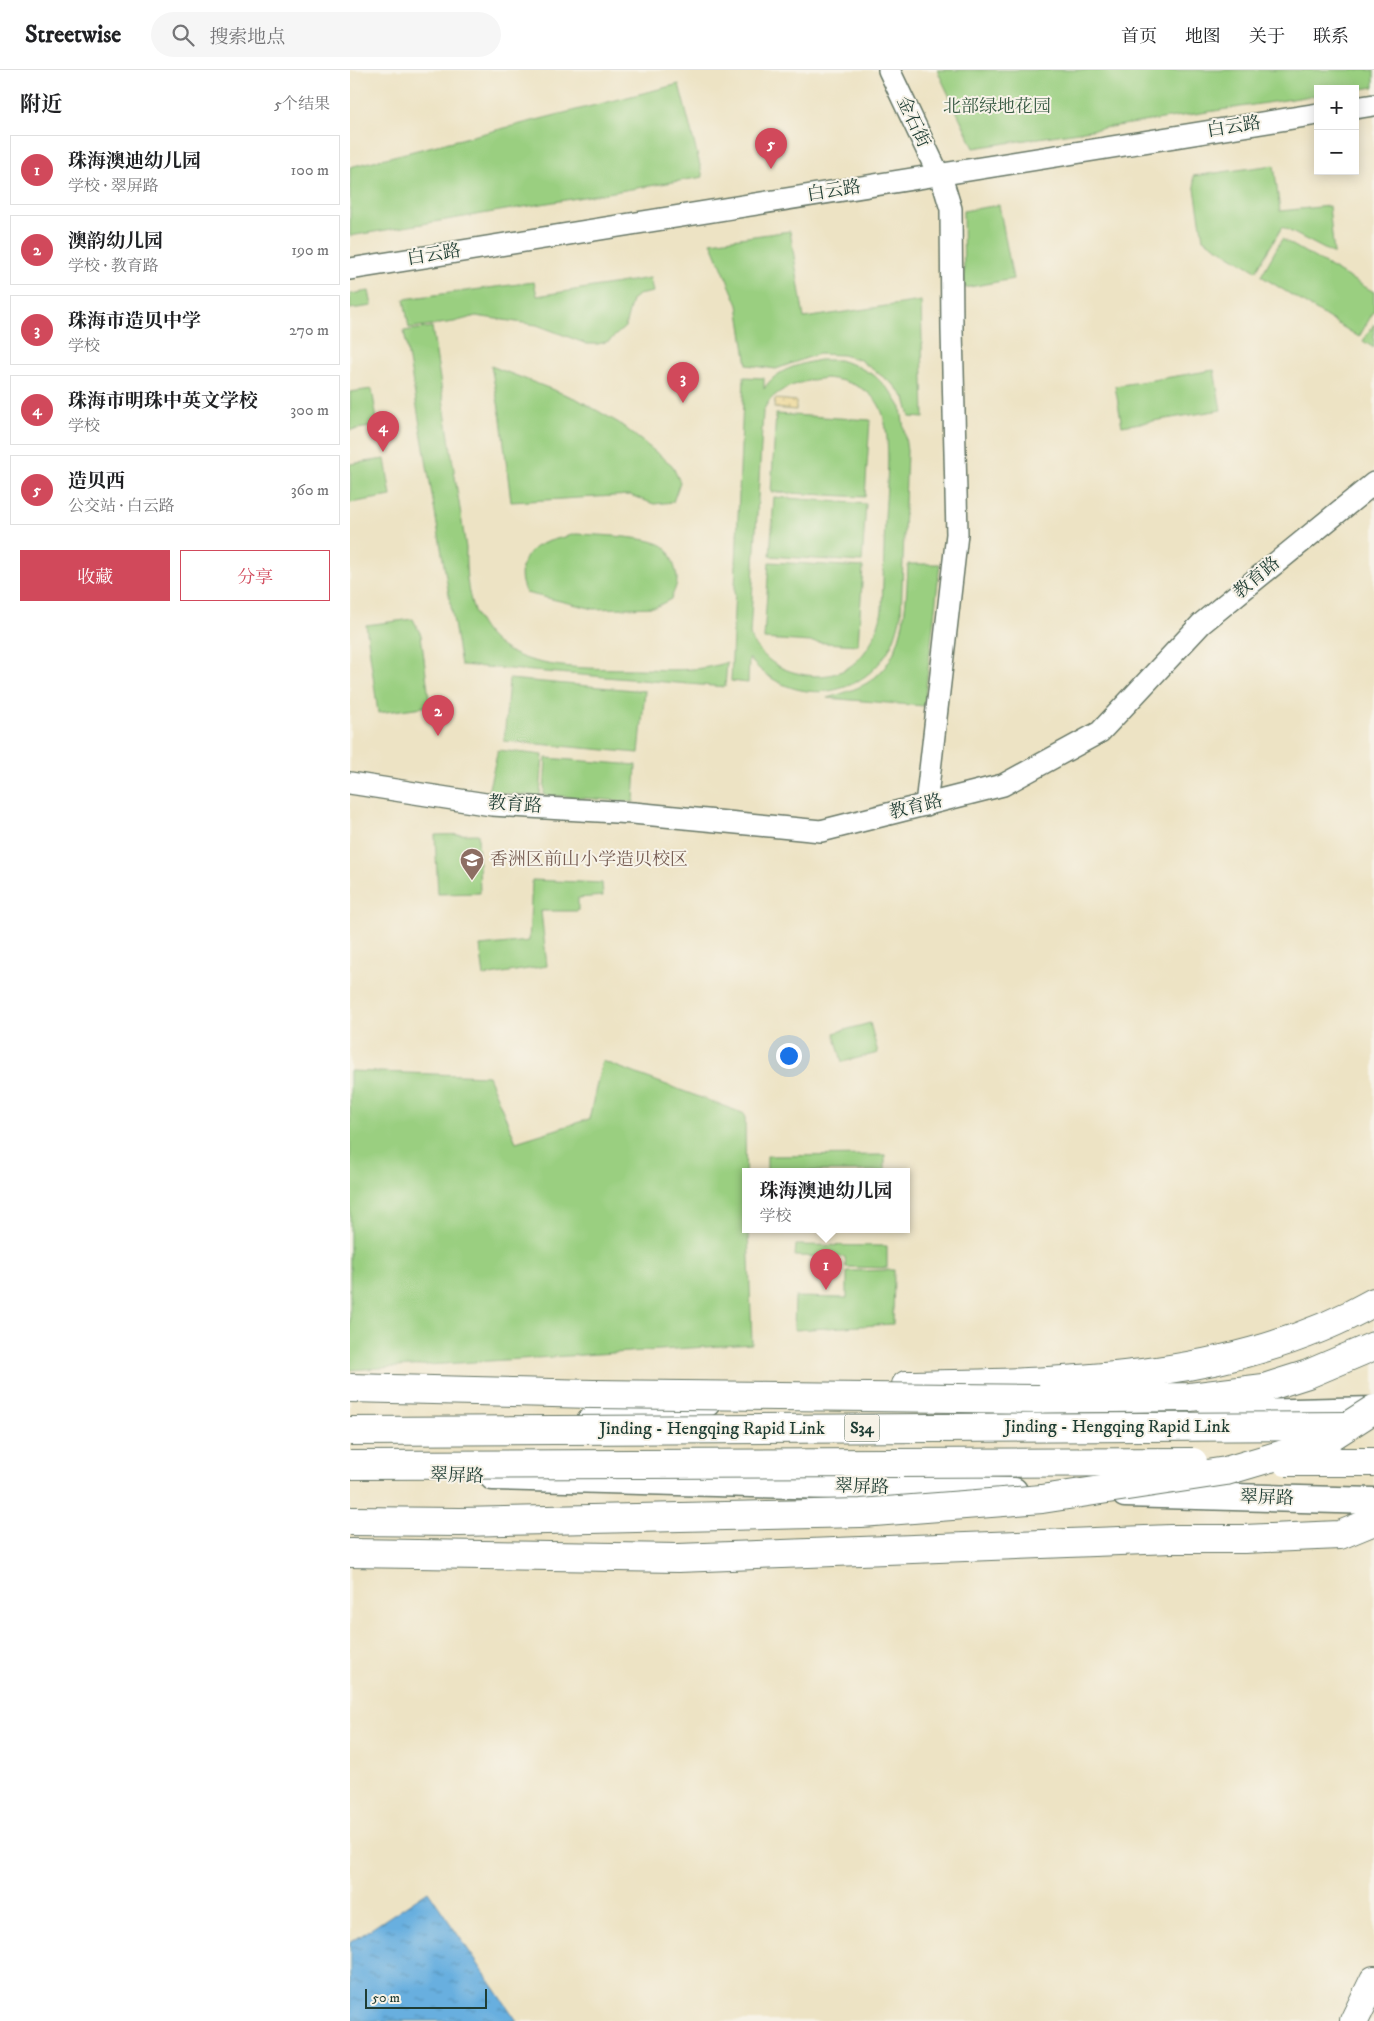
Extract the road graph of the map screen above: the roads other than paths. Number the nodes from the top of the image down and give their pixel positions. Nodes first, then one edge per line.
1 (889, 70) edge
2 (1374, 105) edge
3 (1359, 107) edge
4 (1314, 115) edge
5 (938, 174) junction
6 (350, 269) edge
7 (1374, 482) edge
8 (350, 783) edge
9 (926, 805) junction
10 (1374, 1302) edge
11 (1374, 1346) edge
12 (812, 1387) joint
13 (350, 1388) edge
14 (1374, 1409) edge
15 (576, 1423) junction
16 (350, 1426) edge
17 (1374, 1426) edge
18 (350, 1431) edge
19 (1374, 1462) edge
20 (350, 1465) edge
21 (350, 1473) edge
22 (1374, 1501) edge
23 (350, 1521) edge
24 (1374, 1521) edge
25 (350, 1553) edge
26 (1374, 1980) edge
27 (1354, 2021) edge

1 - 5 street, 金石街
2 - 3 street
4 - 5 street, 白云路
5 - 6 street, 白云路
5 - 9 street, 金石街
7 - 9 street, 教育路
8 - 9 street, 教育路
10 - 12 highway
11 - 13 highway, bridge
12 - 15 main road
14 - 15 main road
14 - 23 highway, bridge
15 - 16 main road
17 - 18 highway, Jinding - Hengqing Rapid Link / S34, bridge
19 - 20 highway, Jinding - Hengqing Rapid Link / S34, bridge
21 - 22 main road, 翠屏路
24 - 25 highway
26 - 27 highway

